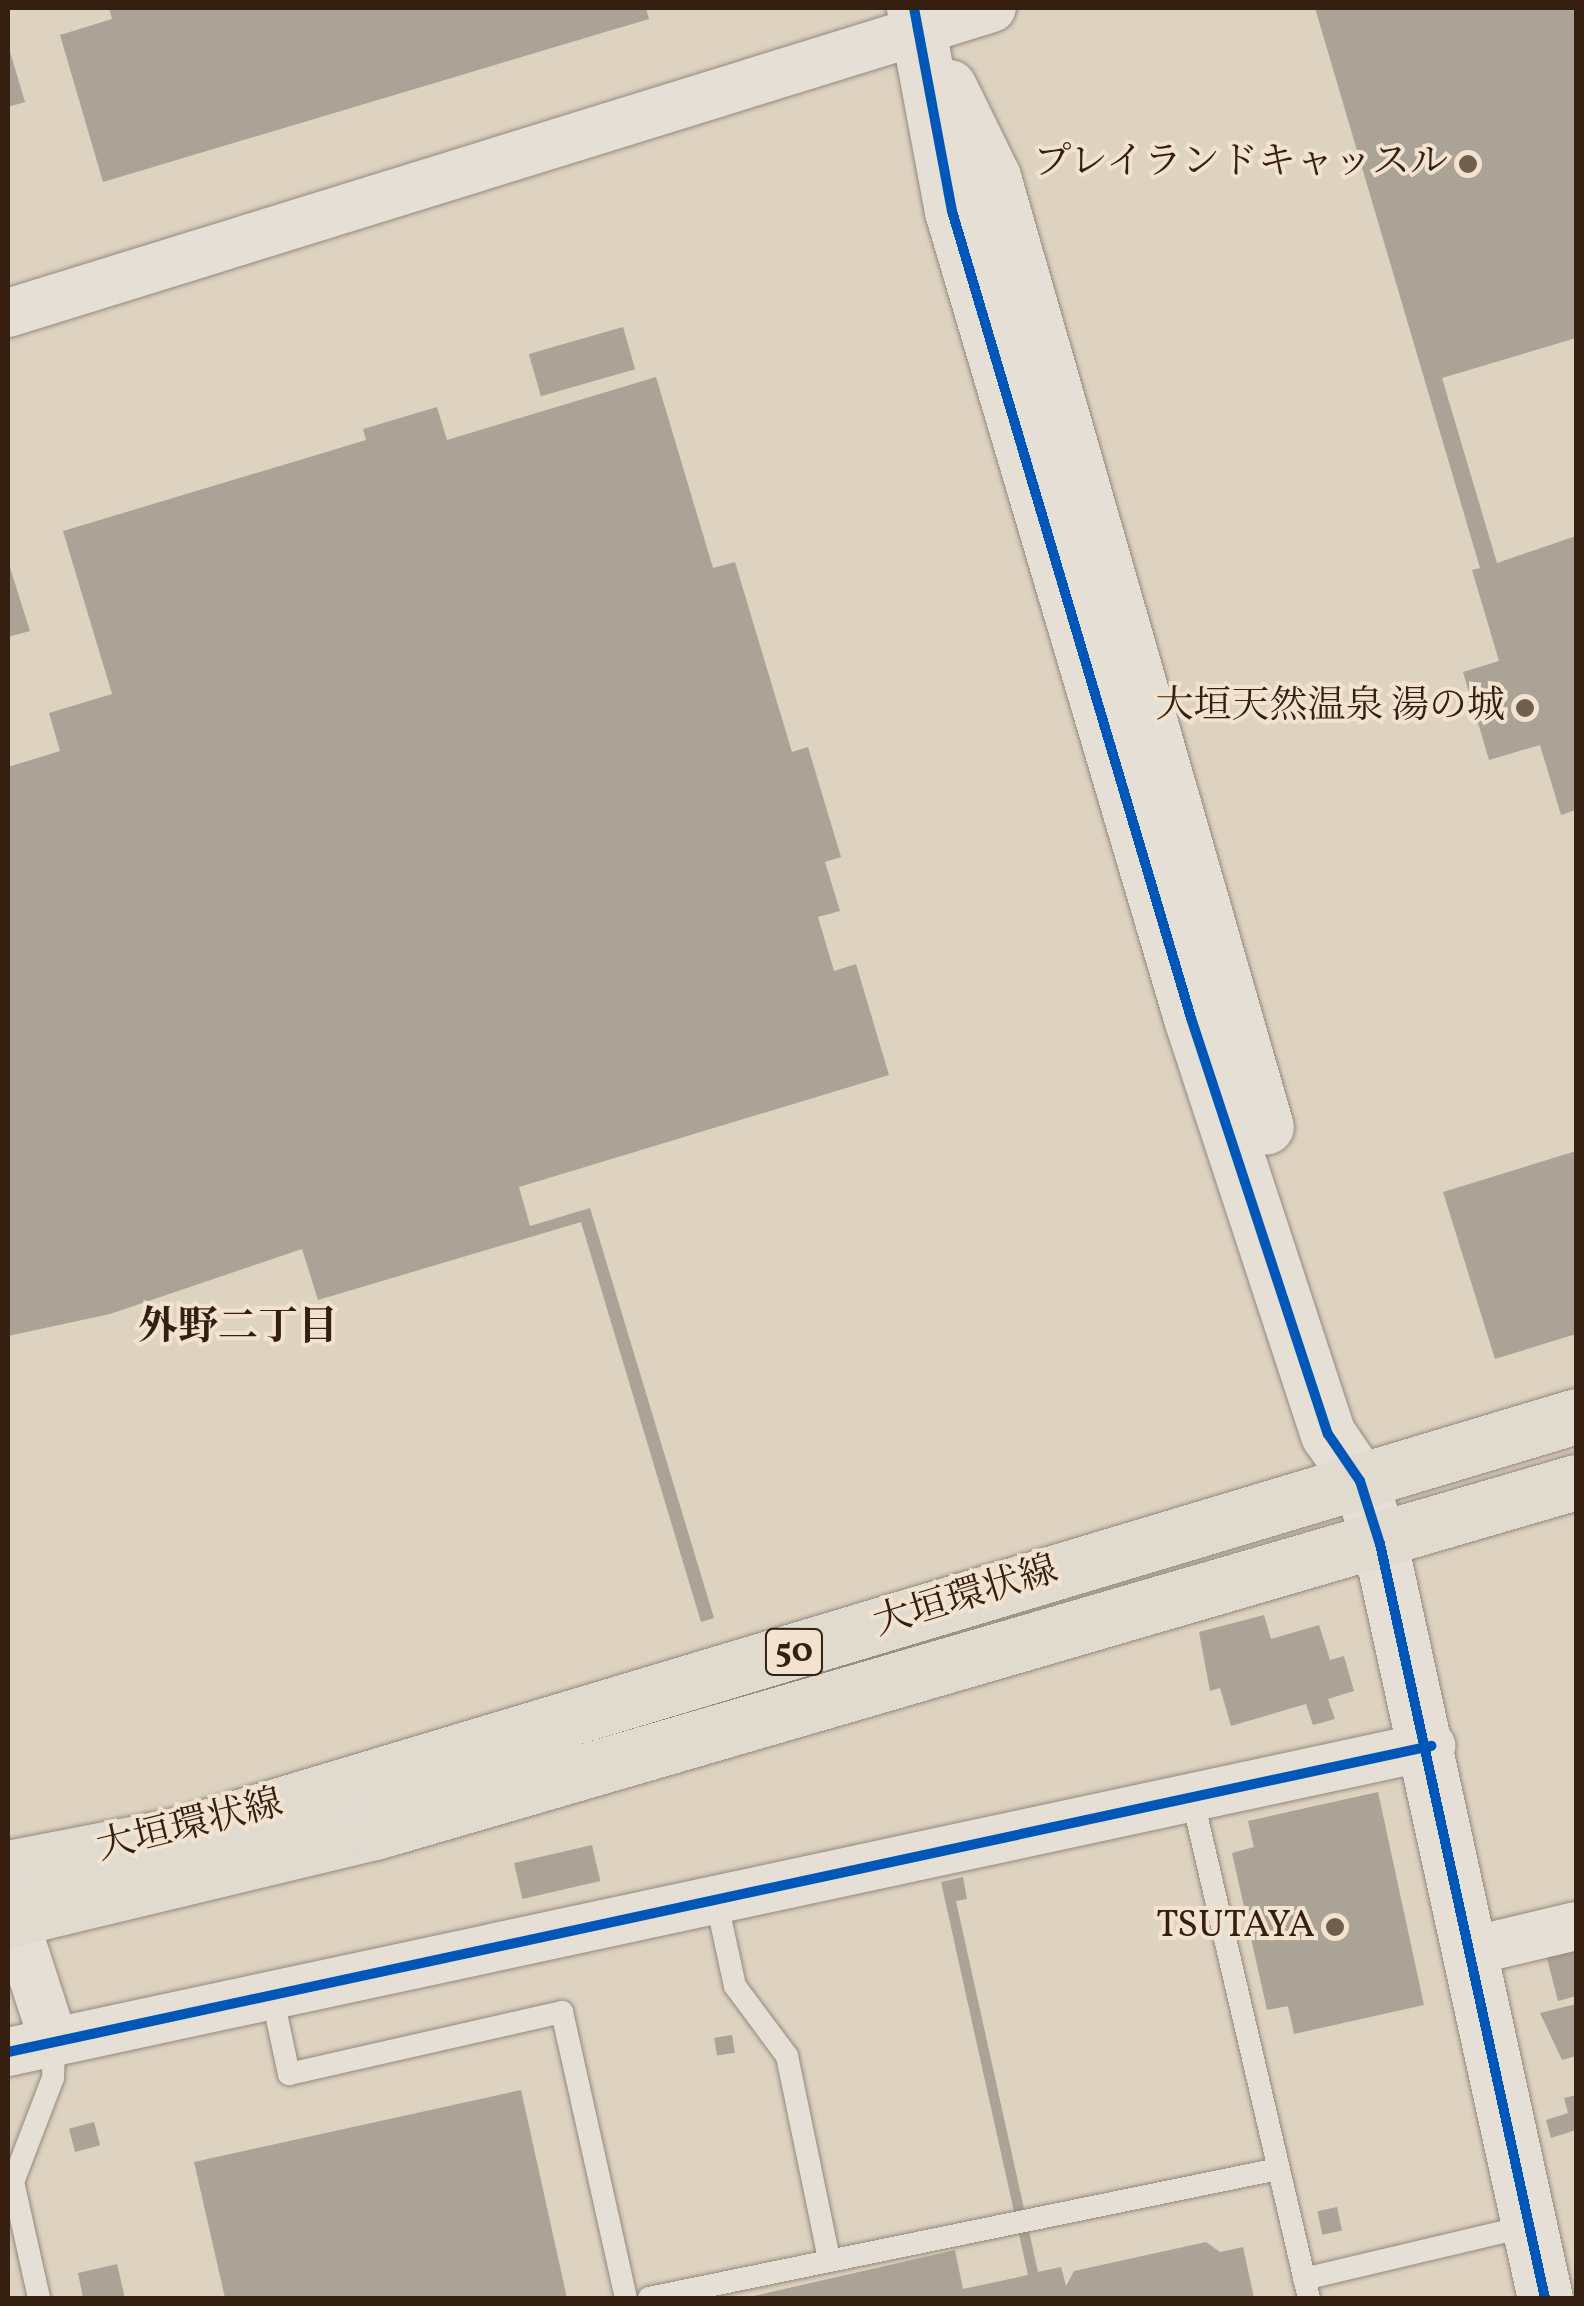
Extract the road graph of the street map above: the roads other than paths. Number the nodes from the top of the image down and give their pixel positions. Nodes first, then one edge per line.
1 (992, 8) edge
2 (917, 19) edge
3 (8, 312) edge
4 (1576, 1416) edge
5 (1360, 1481) junction
6 (1576, 1482) edge
7 (1380, 1544) junction
8 (1430, 1746) junction
9 (1192, 1797) junction
10 (716, 1899) junction
11 (10, 1902) edge
12 (1576, 1926) edge
13 (1471, 1951) junction
14 (272, 1995) junction
15 (54, 2042) junction
16 (8, 2052) edge
17 (1278, 2169) junction
18 (10, 2182) edge
19 (1529, 2226) junction
20 (829, 2258) junction
21 (1306, 2289) edge
22 (39, 2298) edge
23 (626, 2298) edge
24 (649, 2298) edge
25 (1545, 2298) edge

1 - 2 street
2 - 3 street
2 - 5 street
4 - 5 main road, 大垣環状線 / 50
5 - 7 street
5 - 11 main road, 大垣環状線 / 50
6 - 7 main road, 大垣環状線 / 50
7 - 8 street
7 - 11 main road, 大垣環状線 / 50
8 - 9 street
8 - 13 street
9 - 10 street
9 - 17 lane
10 - 14 street
10 - 20 lane
11 - 15 street
12 - 13 street
13 - 19 street
14 - 15 street
14 - 23 lane
15 - 16 street
15 - 18 lane
17 - 20 lane
17 - 21 lane
18 - 22 lane
19 - 21 lane
19 - 25 street
20 - 24 lane

